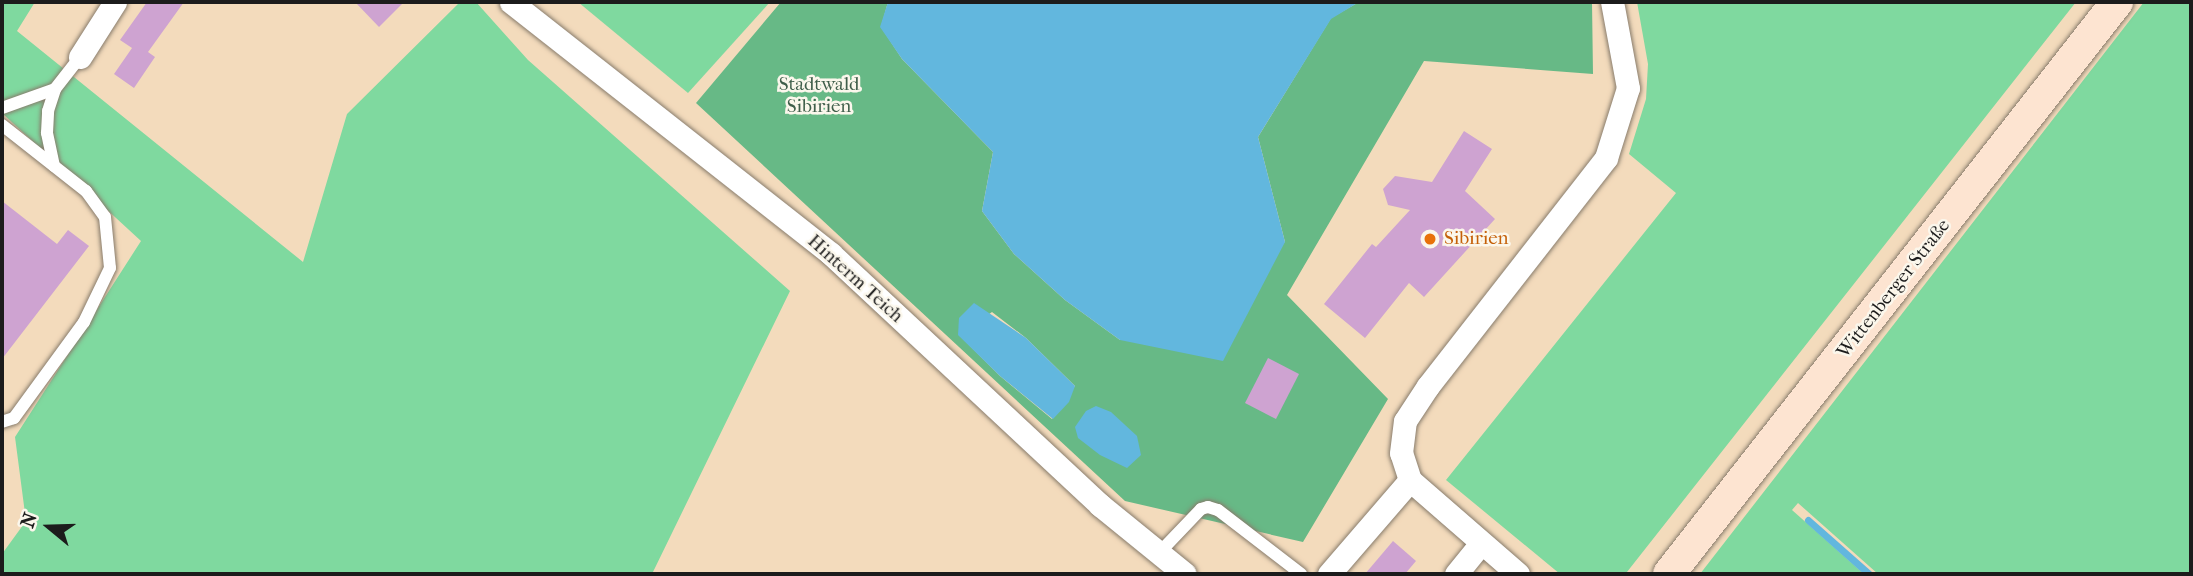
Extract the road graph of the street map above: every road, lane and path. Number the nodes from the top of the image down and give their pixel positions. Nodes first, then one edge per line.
1 (115, 2) edge
2 (511, 2) edge
3 (1612, 2) edge
4 (2117, 2) edge
5 (80, 57) joint
6 (55, 89) junction
7 (2, 108) edge
8 (2, 125) edge
9 (54, 166) junction
10 (2, 422) edge
11 (1409, 480) junction
12 (1481, 543) junction
13 (1158, 553) junction
14 (1185, 574) edge
15 (1301, 574) edge
16 (1329, 574) edge
17 (1456, 574) edge
18 (1518, 574) edge
19 (1669, 574) edge

1 - 5 street
2 - 13 street, Hinterm Teich
3 - 11 street
4 - 19 main road, Wittenberger Straße
5 - 6 lane
6 - 7 lane
6 - 9 lane
8 - 9 lane
9 - 10 lane
11 - 12 street
11 - 16 street
12 - 17 street
12 - 18 street
13 - 14 street, Hinterm Teich
13 - 15 lane

